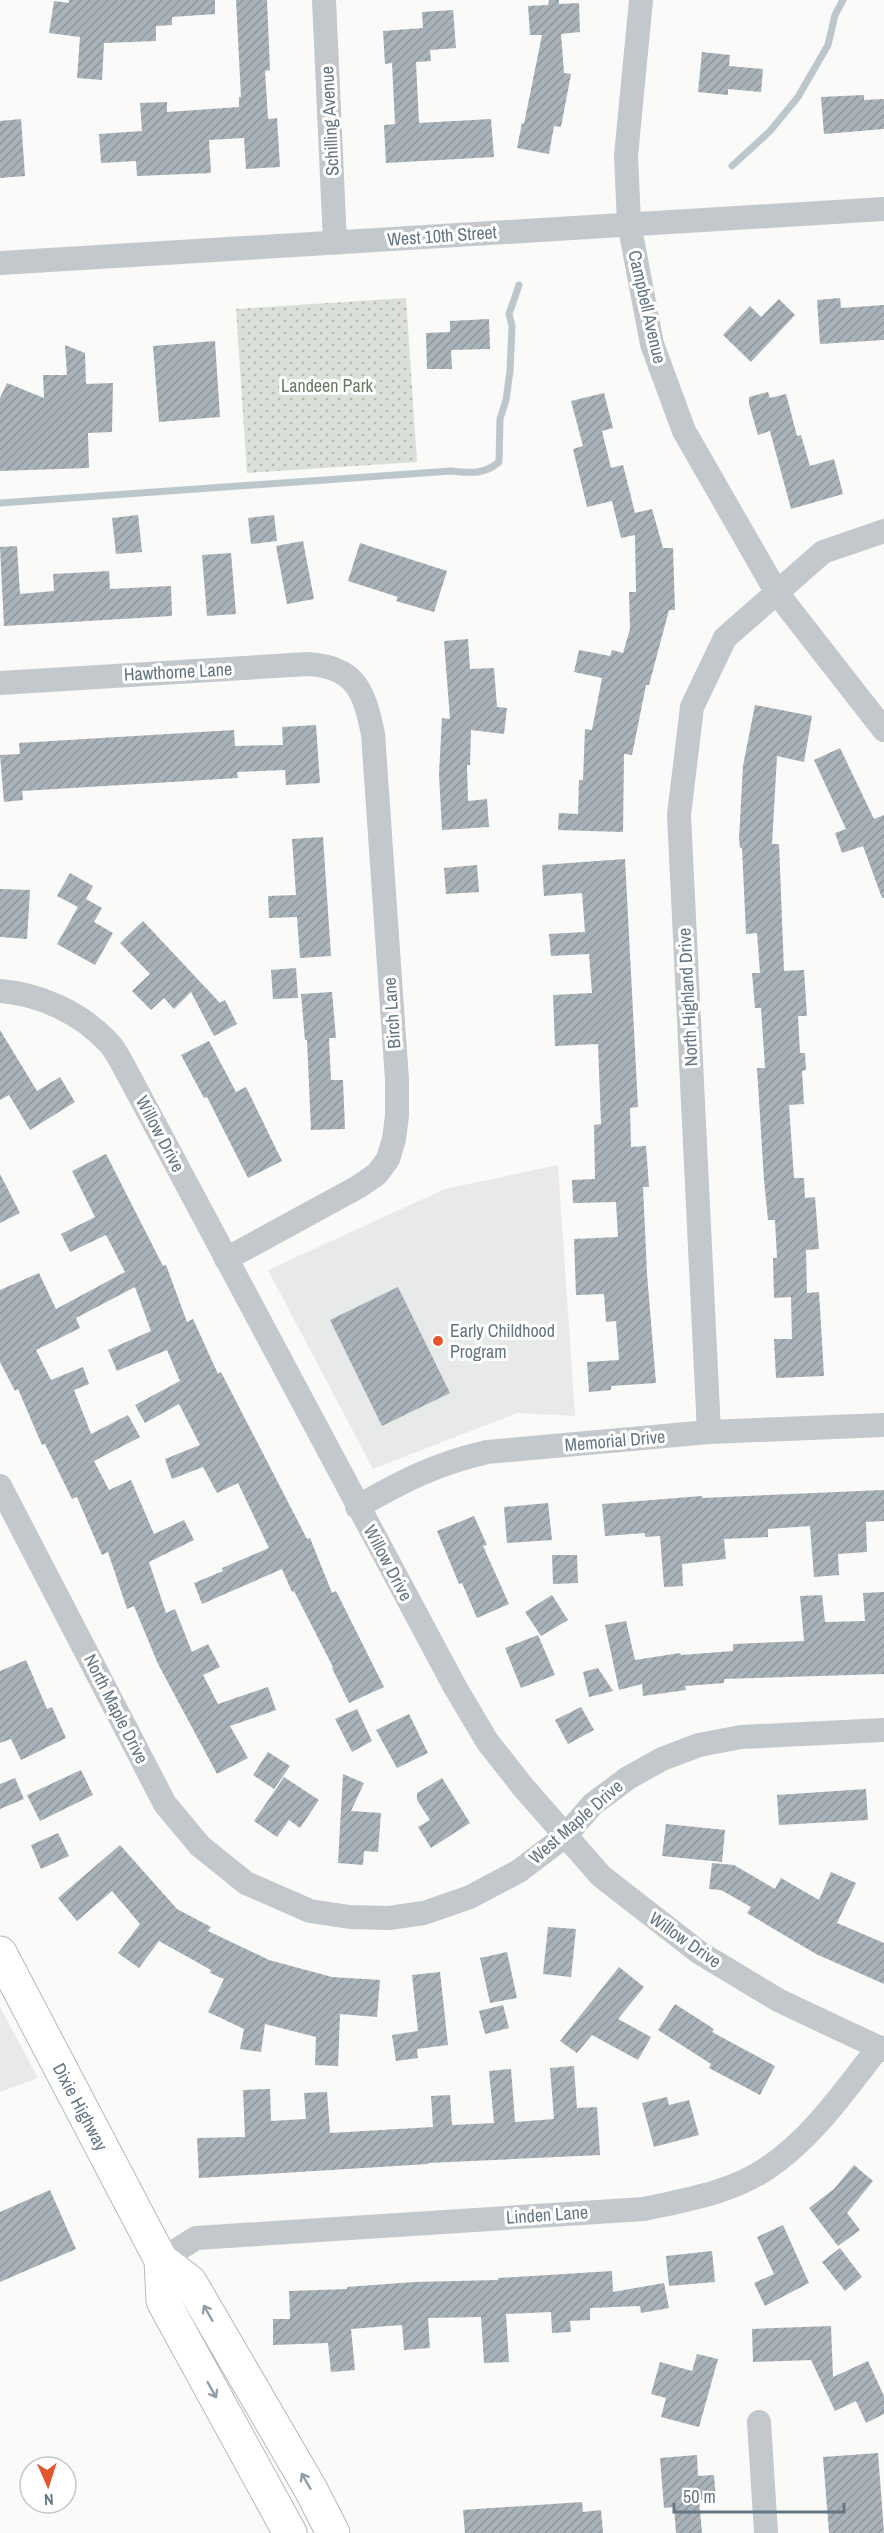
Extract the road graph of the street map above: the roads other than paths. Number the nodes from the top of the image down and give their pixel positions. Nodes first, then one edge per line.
1 (324, 0) edge
2 (641, 0) edge
3 (884, 209) edge
4 (629, 223) junction
5 (335, 243) junction
6 (0, 263) edge
7 (884, 531) edge
8 (777, 593) junction
9 (352, 678) joint
10 (0, 683) edge
11 (884, 730) edge
12 (0, 991) edge
13 (226, 1259) junction
14 (884, 1425) edge
15 (709, 1432) junction
16 (0, 1486) edge
17 (357, 1507) junction
18 (884, 1730) edge
19 (565, 1836) junction
20 (274, 1896) joint
21 (0, 1953) edge
22 (881, 2049) edge
23 (162, 2260) junction
24 (759, 2422) dead end
25 (290, 2533) edge
26 (333, 2533) edge
27 (766, 2533) edge

1 - 5 street, Schilling Avenue
2 - 4 street, Campbell Avenue
3 - 4 street, West 10th Street
4 - 5 street, West 10th Street
4 - 8 street, Campbell Avenue
5 - 6 street, West 10th Street
7 - 8 street, North Highland Drive
8 - 11 street, Campbell Avenue
8 - 15 street, North Highland Drive
9 - 10 street, Hawthorne Lane
9 - 13 street, Birch Lane
12 - 13 street, Willow Drive
13 - 17 street, Willow Drive
14 - 15 street, Memorial Drive
15 - 17 street, Memorial Drive
16 - 20 street, North Maple Drive
17 - 19 street, Willow Drive
18 - 19 street, West Maple Drive
19 - 20 street, West Maple Drive
19 - 22 street, Willow Drive
21 - 23 main road, Dixie Highway
22 - 23 street, Linden Lane
23 -> 25 main road, Dixie Highway
26 -> 23 main road, Dixie Highway
24 - 27 street

